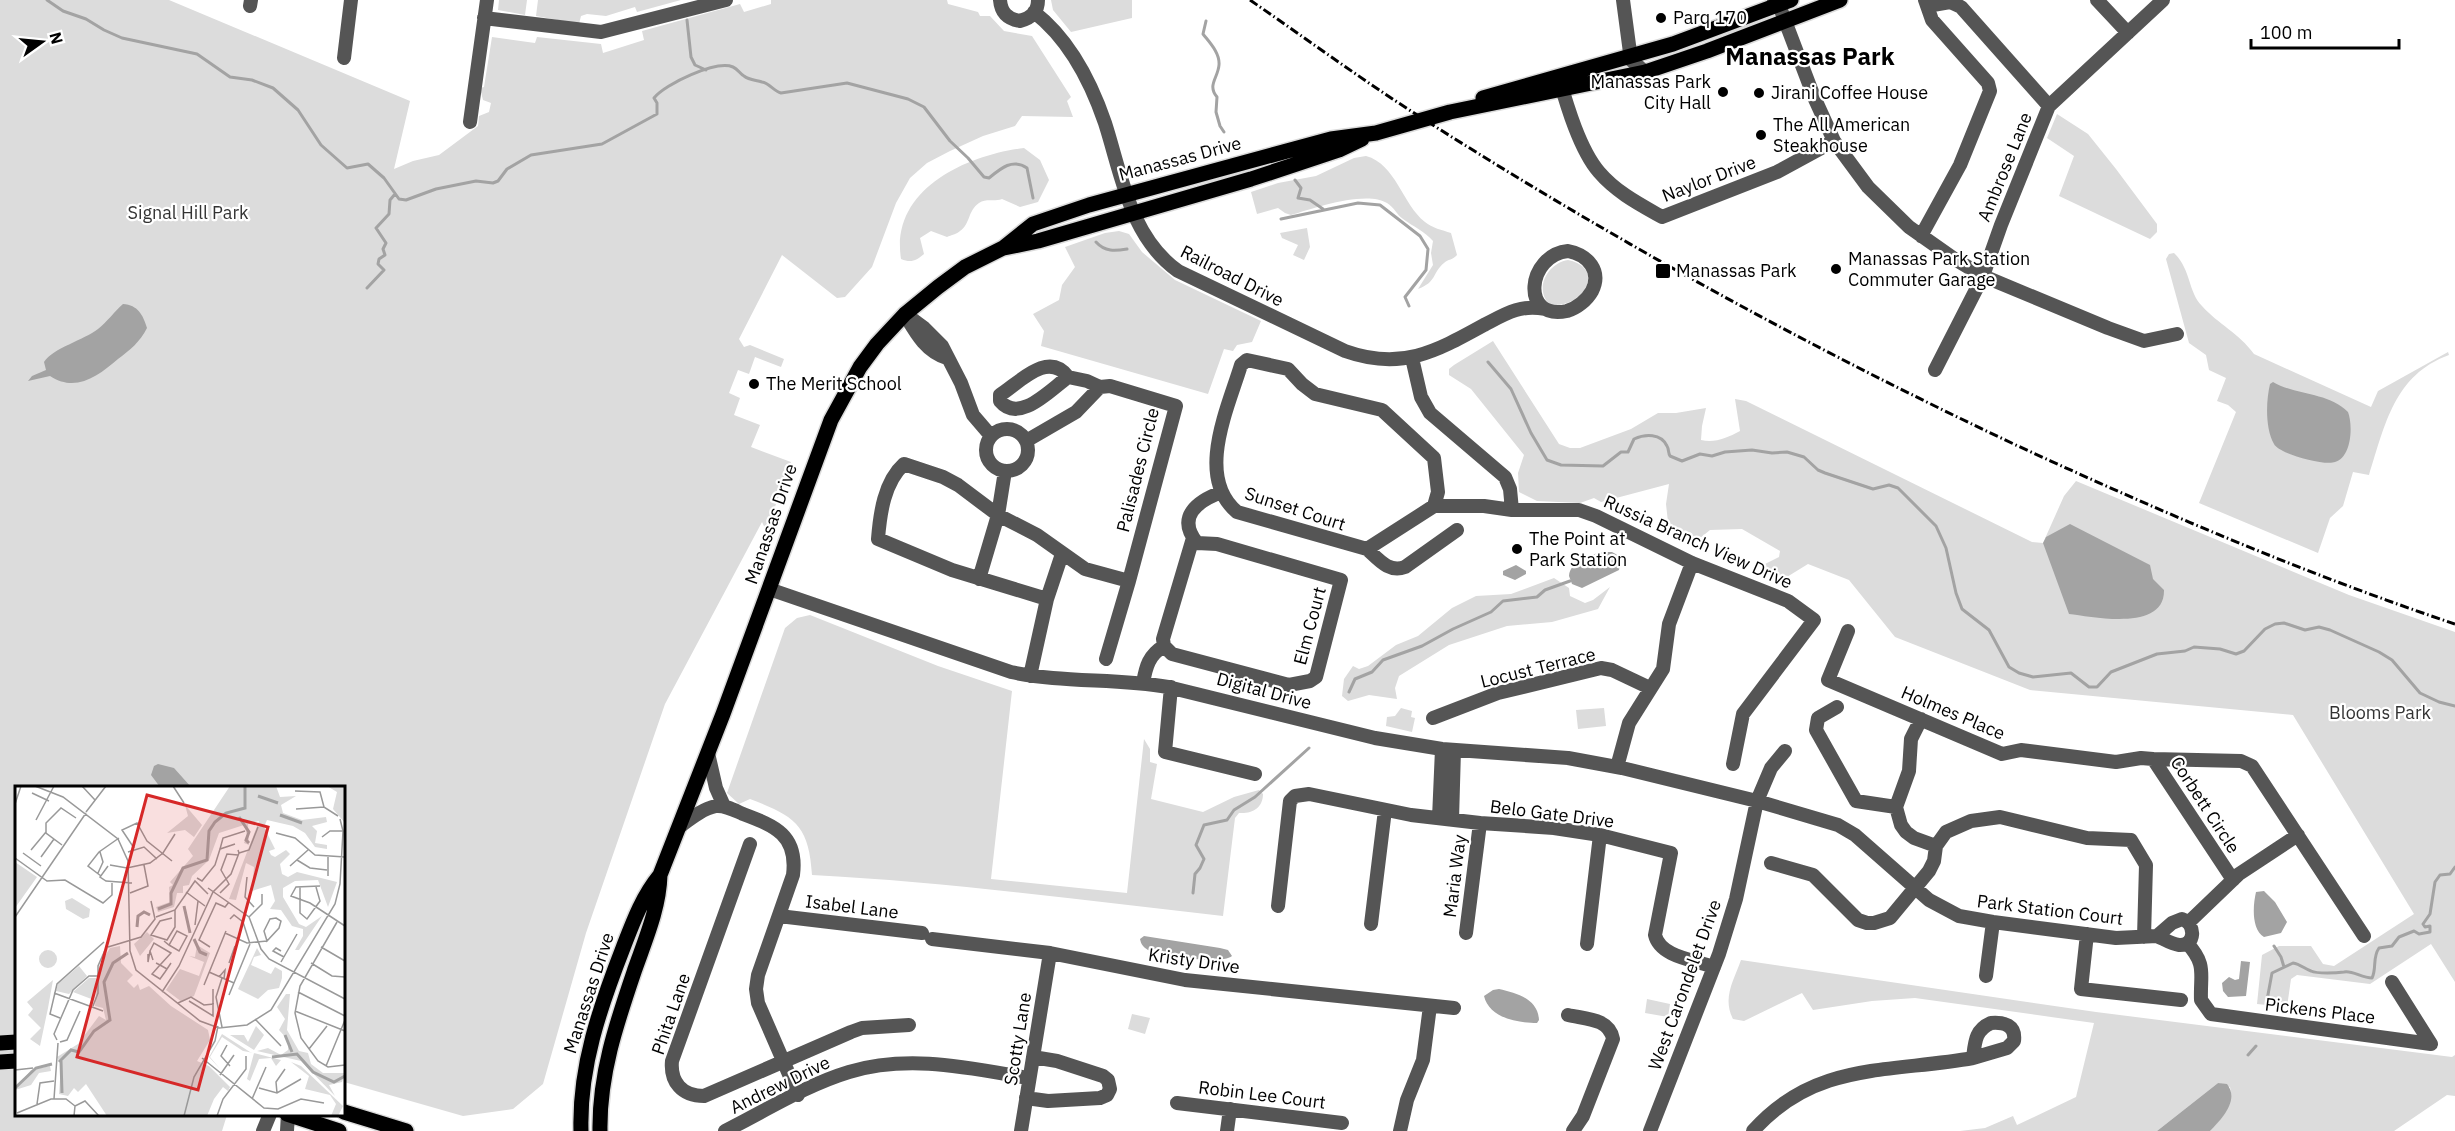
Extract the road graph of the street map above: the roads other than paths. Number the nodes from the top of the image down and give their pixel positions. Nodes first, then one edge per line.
1 (351, 0) edge
2 (487, 0) edge
3 (726, 0) edge
4 (1000, 0) edge
5 (1623, 0) edge
6 (1840, 0) edge
7 (2097, 0) edge
8 (2163, 0) edge
9 (1781, 1) edge
10 (1926, 3) edge
11 (1965, 4) edge
12 (1036, 6) edge
13 (484, 18) junction
14 (1785, 21) junction
15 (2128, 33) junction
16 (1630, 56) junction
17 (344, 58) dead end
18 (1646, 72) junction
19 (1560, 83) junction
20 (2049, 106) junction
21 (470, 122) dead end
22 (1376, 133) junction
23 (1834, 141) junction
24 (1127, 193) junction
25 (1134, 213) junction
26 (1921, 237) junction
27 (1003, 248) junction
28 (1983, 276) junction
29 (1535, 282) junction
30 (1545, 309) junction
31 (1513, 310) junction
32 (905, 314) junction
33 (2177, 334) dead end
34 (1412, 358) junction
35 (1935, 370) dead end
36 (1068, 377) dead end
37 (1100, 387) junction
38 (991, 436) junction
39 (1026, 441) junction
40 (1005, 471) junction
41 (1222, 492) junction
42 (1434, 506) junction
43 (1512, 510) junction
44 (998, 515) junction
45 (1457, 530) dead end
46 (1193, 538) junction
47 (1367, 549) junction
48 (1062, 554) junction
49 (1692, 563) junction
50 (979, 579) junction
51 (1129, 581) junction
52 (769, 589) junction
53 (1047, 599) junction
54 (1848, 631) dead end
55 (1164, 646) junction
56 (1106, 659) dead end
57 (1030, 676) junction
58 (1143, 683) junction
59 (1171, 687) junction
60 (1650, 688) junction
61 (1837, 707) dead end
62 (1433, 718) dead end
63 (1921, 719) junction
64 (1448, 749) junction
65 (1785, 751) dead end
66 (708, 753) junction
67 (2153, 759) junction
68 (1733, 764) dead end
69 (1617, 767) junction
70 (1255, 774) dead end
71 (1757, 801) junction
72 (724, 806) junction
73 (1896, 807) junction
74 (1385, 810) junction
75 (1446, 819) junction
76 (1479, 823) junction
77 (679, 827) junction
78 (1600, 835) junction
79 (2298, 835) junction
80 (750, 844) dead end
81 (1936, 846) junction
82 (1771, 863) dead end
83 (660, 875) junction
84 (2233, 880) junction
85 (1915, 889) junction
86 (1278, 906) dead end
87 (779, 916) junction
88 (1993, 922) junction
89 (2189, 922) junction
90 (1371, 924) dead end
91 (1466, 933) dead end
92 (2087, 934) junction
93 (927, 936) joint
94 (2150, 936) junction
95 (2364, 936) dead end
96 (2187, 943) junction
97 (1587, 944) dead end
98 (1050, 953) junction
99 (1714, 967) junction
100 (1986, 976) dead end
101 (2392, 982) dead end
102 (2181, 1000) dead end
103 (1430, 1006) junction
104 (1454, 1008) dead end
105 (1568, 1015) dead end
106 (909, 1025) dead end
107 (15, 1042) edge
108 (0, 1043) edge
109 (1033, 1057) junction
110 (1973, 1058) dead end
111 (15, 1061) edge
112 (783, 1061) junction
113 (0, 1062) edge
114 (1029, 1078) junction
115 (798, 1095) junction
116 (1026, 1098) junction
117 (1177, 1103) dead end
118 (1230, 1109) junction
119 (345, 1112) edge
120 (269, 1116) edge
121 (288, 1116) edge
122 (291, 1116) edge
123 (1342, 1123) dead end
124 (263, 1131) edge
125 (287, 1131) edge
126 (339, 1131) edge
127 (405, 1131) edge
128 (581, 1131) edge
129 (600, 1131) edge
130 (725, 1131) edge
131 (1021, 1131) edge
132 (1227, 1131) edge
133 (1400, 1131) edge
134 (1574, 1131) edge
135 (1650, 1131) edge
136 (1753, 1131) edge

1 - 17 street
2 - 13 street
3 - 13 street
4 - 12 street, Railroad Drive
5 - 16 street
6 - 14 main road, Manassas Drive
7 - 15 street
8 - 15 street
9 - 14 street
9 - 16 main road, Manassas Drive
10 - 11 street
10 - 26 street
11 - 20 street
12 - 24 street, Railroad Drive
13 - 21 street
14 - 18 main road, Manassas Drive
14 - 23 street
15 - 20 street
16 - 18 street
16 - 19 main road, Manassas Drive
18 - 19 main road, Manassas Drive
19 - 22 main road, Manassas Drive
19 - 23 street, Naylor Drive
20 - 28 street, Ambrose Lane
22 - 24 main road, Manassas Drive
22 - 25 main road, Manassas Drive
23 - 26 street
24 - 25 street, Railroad Drive
24 - 27 main road, Manassas Drive
25 - 27 main road, Manassas Drive
25 - 34 street, Railroad Drive
26 - 28 street
27 - 32 main road, Manassas Drive
28 - 33 street
28 - 35 street, Ambrose Lane
29 - 30 street
29 - 30 street, Railroad Drive
29 - 31 street, Railroad Drive
30 - 31 street, Railroad Drive
31 - 34 street, Railroad Drive
32 - 38 street
32 - 52 main road, Manassas Drive
34 - 43 street
36 - 37 street, Palisades Circle
37 - 39 street
37 - 51 street, Palisades Circle
38 - 39 street
38 - 40 street
39 - 40 street
40 - 44 street
41 - 42 street, Sunset Court
41 - 46 street
41 - 47 street, Sunset Court
42 - 43 street
42 - 47 street
43 - 49 street, Russia Branch View Drive
44 - 48 street
44 - 50 street
44 - 50 street
45 - 47 street
46 - 55 street
46 - 55 street, Elm Court
48 - 51 street
48 - 53 street
49 - 60 street
49 - 68 street, Russia Branch View Drive
50 - 53 street
51 - 56 street, Palisades Circle
52 - 57 street, Digital Drive
52 - 66 main road, Manassas Drive
53 - 57 street
54 - 63 street, Holmes Place
55 - 58 street
57 - 58 street, Digital Drive
58 - 59 street, Digital Drive
59 - 64 street, Digital Drive
59 - 70 street
60 - 62 street, Locust Terrace
60 - 69 street
61 - 73 street
63 - 67 street, Holmes Place
63 - 73 street
64 - 69 street, Digital Drive
64 - 75 street
65 - 71 street, West Carondelet Drive
66 - 72 street
66 - 77 main road, Manassas Drive
67 - 79 street, Corbett Circle
67 - 84 street, Corbett Circle
69 - 71 street, Digital Drive
71 - 85 street, Park Station Court
71 - 99 street, West Carondelet Drive
72 - 77 street
72 - 87 street
73 - 81 street
74 - 75 street, Belo Gate Drive
74 - 86 street, Belo Gate Drive
74 - 90 street
75 - 76 street, Belo Gate Drive
76 - 78 street, Belo Gate Drive
76 - 91 street, Maria Way
77 - 83 main road, Manassas Drive
78 - 97 street
78 - 99 street, Belo Gate Drive
79 - 84 street, Corbett Circle
79 - 95 street
80 - 112 street, Phita Lane
81 - 85 street
81 - 94 street
82 - 85 street
83 - 128 main road, Manassas Drive
83 - 129 main road, Manassas Drive
84 - 89 street, Corbett Circle
85 - 88 street, Park Station Court
87 - 93 street, Isabel Lane
87 - 112 street
88 - 92 street, Park Station Court
88 - 100 street
89 - 94 street
89 - 96 street
92 - 94 street, Park Station Court
92 - 102 street
93 - 98 street, Kristy Drive
94 - 96 street, Park Station Court
96 - 101 street, Pickens Place
98 - 103 street, Kristy Drive
98 - 109 street, Scotty Lane
99 - 135 street, West Carondelet Drive
103 - 104 street, Kristy Drive
103 - 133 street
105 - 134 street
106 - 112 street, Phita Lane
107 - 108 main road
109 - 114 street, Scotty Lane
109 - 116 street
110 - 136 street
111 - 113 main road
112 - 115 street
114 - 115 street, Andrew Drive
114 - 116 street, Scotty Lane
115 - 130 street, Andrew Drive
116 - 131 street, Scotty Lane
117 - 118 street, Robin Lee Court
118 - 123 street, Robin Lee Court
118 - 132 street
119 - 127 main road
120 - 124 street
121 - 125 street
122 - 126 main road

